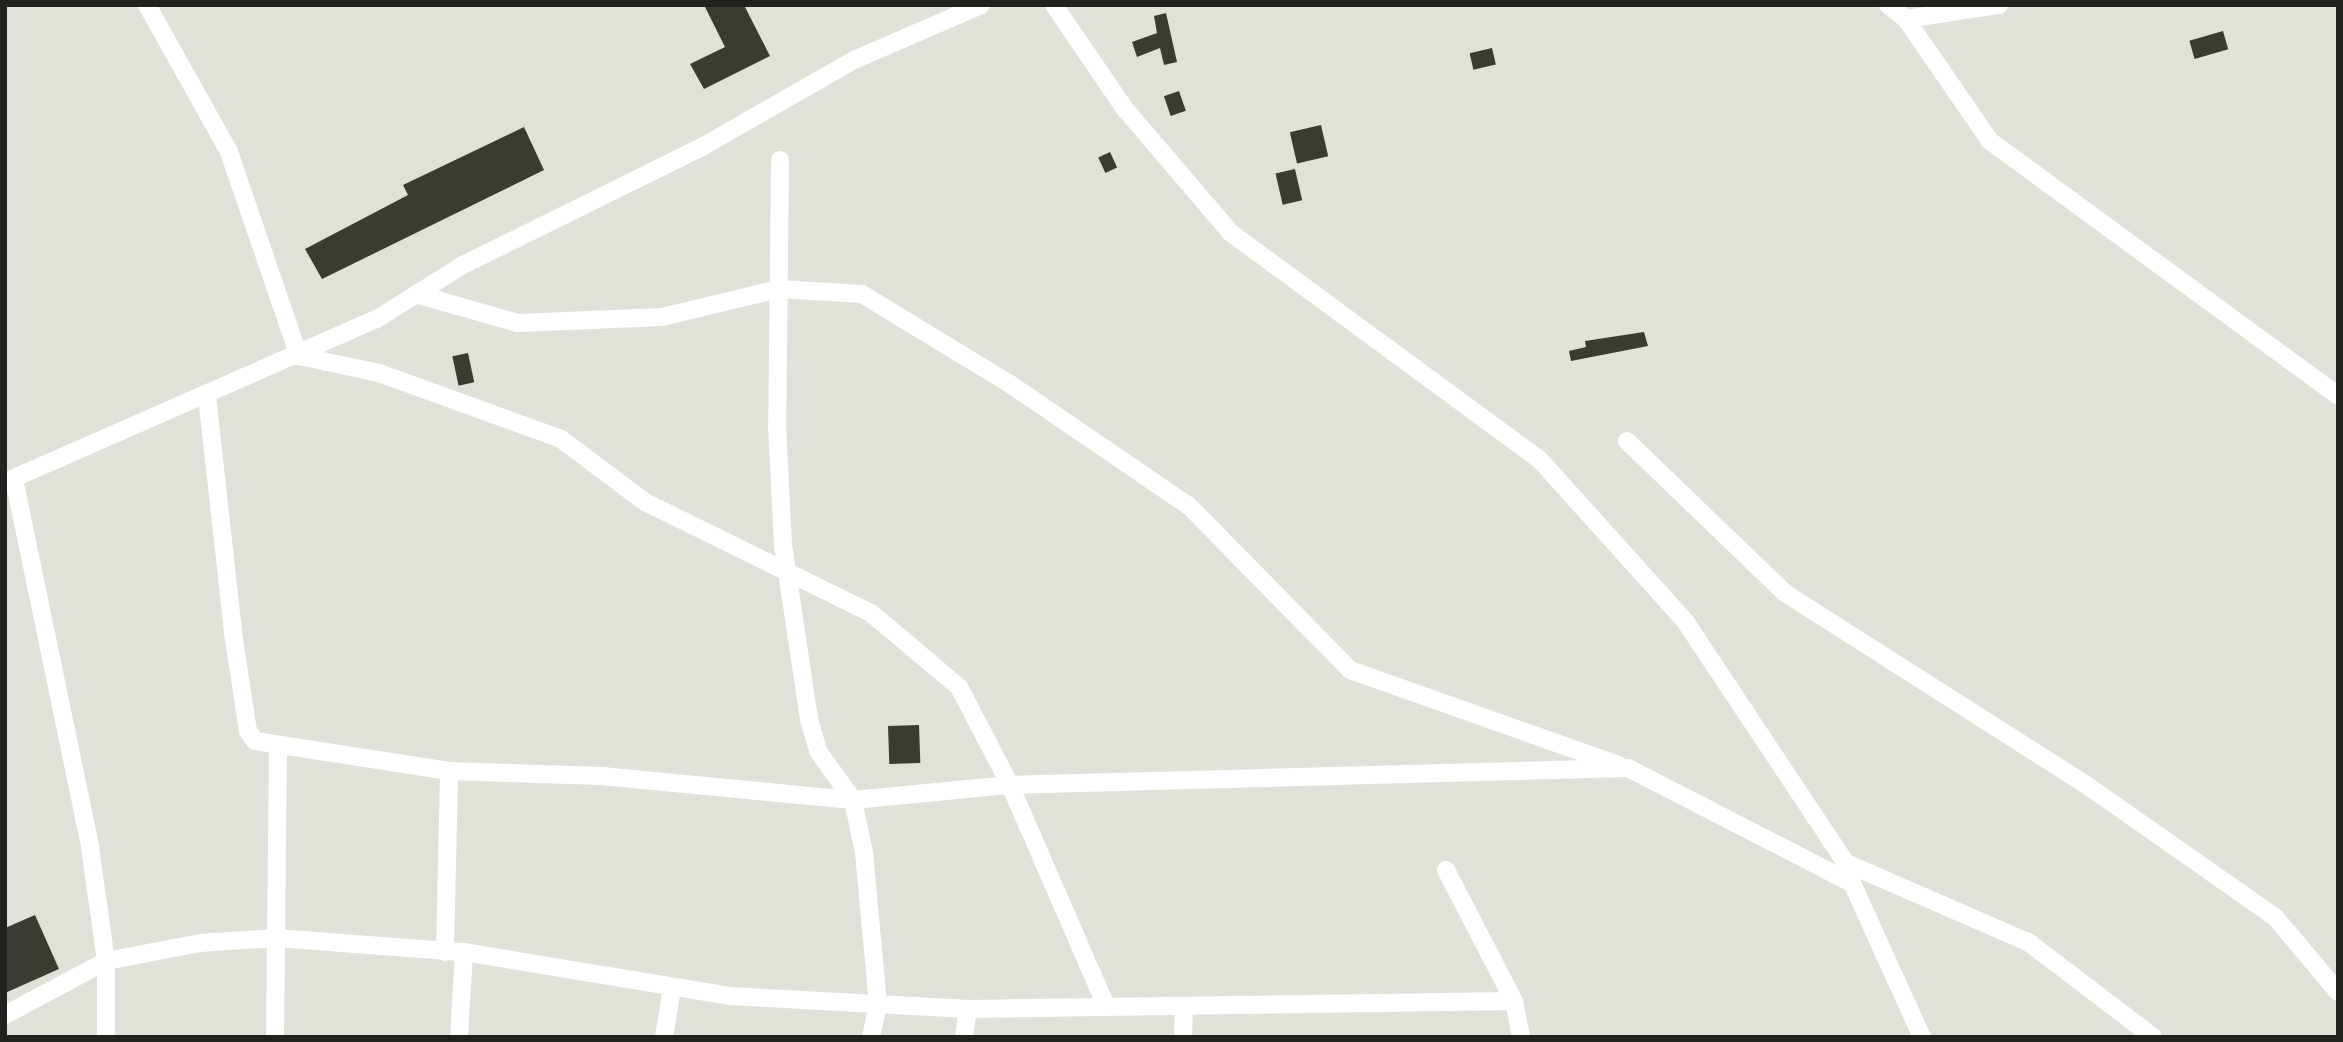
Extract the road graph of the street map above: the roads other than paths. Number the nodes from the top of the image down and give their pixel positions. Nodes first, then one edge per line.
1 (147, 5) edge
2 (981, 5) edge
3 (1054, 5) edge
4 (1888, 5) edge
5 (1999, 5) edge
6 (1906, 19) junction
7 (780, 160) dead end
8 (779, 289) junction
9 (416, 295) junction
10 (299, 356) junction
11 (207, 396) junction
12 (2338, 396) edge
13 (1627, 441) dead end
14 (10, 481) edge
15 (786, 570) junction
16 (278, 748) junction
17 (1628, 768) junction
18 (449, 771) junction
19 (1010, 785) junction
20 (853, 800) junction
21 (1846, 863) junction
22 (1446, 870) dead end
23 (1852, 883) junction
24 (276, 938) junction
25 (445, 952) junction
26 (464, 952) junction
27 (106, 961) junction
28 (672, 988) junction
29 (2338, 992) edge
30 (1514, 1001) junction
31 (878, 1004) junction
32 (1106, 1006) junction
33 (968, 1009) junction
34 (1184, 1011) junction
35 (5, 1015) edge
36 (106, 1037) edge
37 (275, 1037) edge
38 (459, 1037) edge
39 (664, 1037) edge
40 (871, 1037) edge
41 (964, 1037) edge
42 (1183, 1037) edge
43 (1521, 1037) edge
44 (1922, 1037) edge
45 (2153, 1037) edge

1 - 10 street
2 - 9 street
3 - 21 street
4 - 6 street
5 - 6 street
6 - 12 street
7 - 8 street
8 - 9 street
8 - 15 street
8 - 17 street
9 - 10 street
10 - 11 street
10 - 15 street
11 - 14 street
11 - 16 street
13 - 29 street
14 - 27 street
15 - 19 street
15 - 20 street
16 - 18 street
16 - 24 street
17 - 19 street
17 - 23 street
18 - 20 street
18 - 25 street
19 - 20 street
19 - 32 street
20 - 31 street
21 - 23 street
21 - 45 street
22 - 30 street
23 - 44 street
24 - 25 street
24 - 27 street
24 - 37 street
25 - 26 street
26 - 28 street
26 - 38 street
27 - 35 street
27 - 36 street
28 - 31 street
28 - 39 street
30 - 34 street
30 - 43 street
31 - 33 street
31 - 40 street
32 - 33 street
32 - 34 street
33 - 41 street
34 - 42 street

